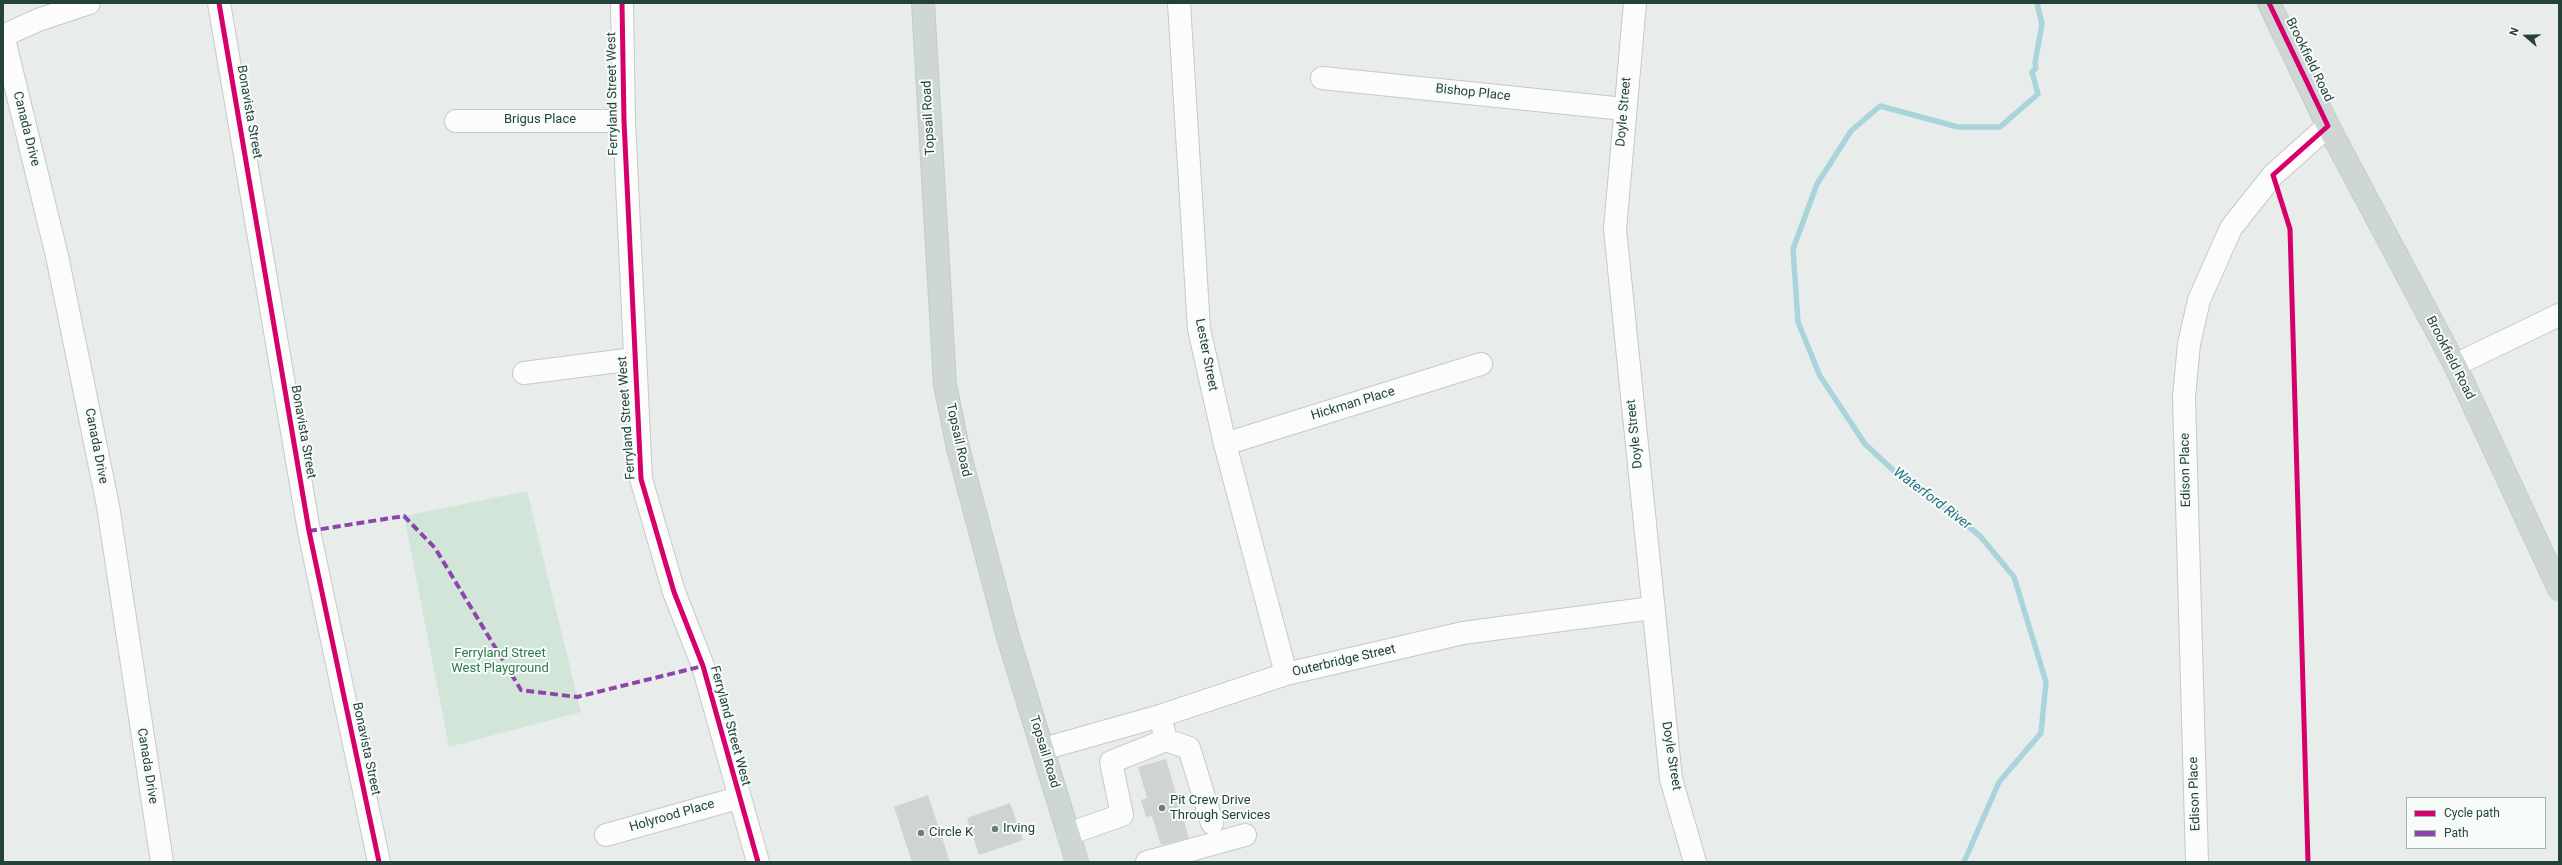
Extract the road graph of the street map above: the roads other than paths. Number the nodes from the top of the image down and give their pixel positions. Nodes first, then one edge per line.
1 (89, 3) edge
2 (219, 3) edge
3 (622, 3) edge
4 (923, 3) edge
5 (1179, 3) edge
6 (1635, 3) edge
7 (2269, 3) edge
8 (3, 35) edge
9 (1322, 78) dead end
10 (1624, 109) junction
11 (456, 121) dead end
12 (624, 121) junction
13 (2328, 126) junction
14 (2559, 315) edge
15 (634, 359) junction
16 (1481, 364) dead end
17 (2455, 365) junction
18 (524, 372) dead end
19 (1225, 444) junction
20 (2559, 589) edge
21 (1652, 608) junction
22 (1286, 674) junction
23 (1160, 716) junction
24 (1166, 740) junction
25 (1043, 749) junction
26 (738, 798) junction
27 (1212, 823) dead end
28 (1068, 834) junction
29 (606, 835) dead end
30 (1246, 835) dead end
31 (162, 862) edge
32 (379, 862) edge
33 (758, 862) edge
34 (1077, 862) edge
35 (1147, 862) edge
36 (1695, 862) edge
37 (2197, 862) edge

1 - 8 street
2 - 32 street, Bonavista Street
3 - 12 street, Ferryland Street West
4 - 25 main road, Topsail Road
5 - 19 street, Lester Street
6 - 10 street, Doyle Street
7 - 13 main road, Brookfield Road
8 - 31 street, Canada Drive
9 - 10 street, Bishop Place
10 - 21 street, Doyle Street
11 - 12 street, Brigus Place
12 - 15 street, Ferryland Street West
13 - 17 main road, Brookfield Road
13 - 37 street, Edison Place
14 - 17 street
15 - 18 street
15 - 26 street, Ferryland Street West
16 - 19 street, Hickman Place
17 - 20 main road, Brookfield Road
19 - 22 street, Lester Street
21 - 22 street, Outerbridge Street
21 - 36 street, Doyle Street
22 - 23 street, Outerbridge Street
23 - 24 street
23 - 25 street, Outerbridge Street
24 - 27 street
24 - 28 street
25 - 28 main road, Topsail Road
26 - 29 street, Holyrood Place
26 - 33 street, Ferryland Street West
28 - 34 main road, Topsail Road
30 - 35 street

